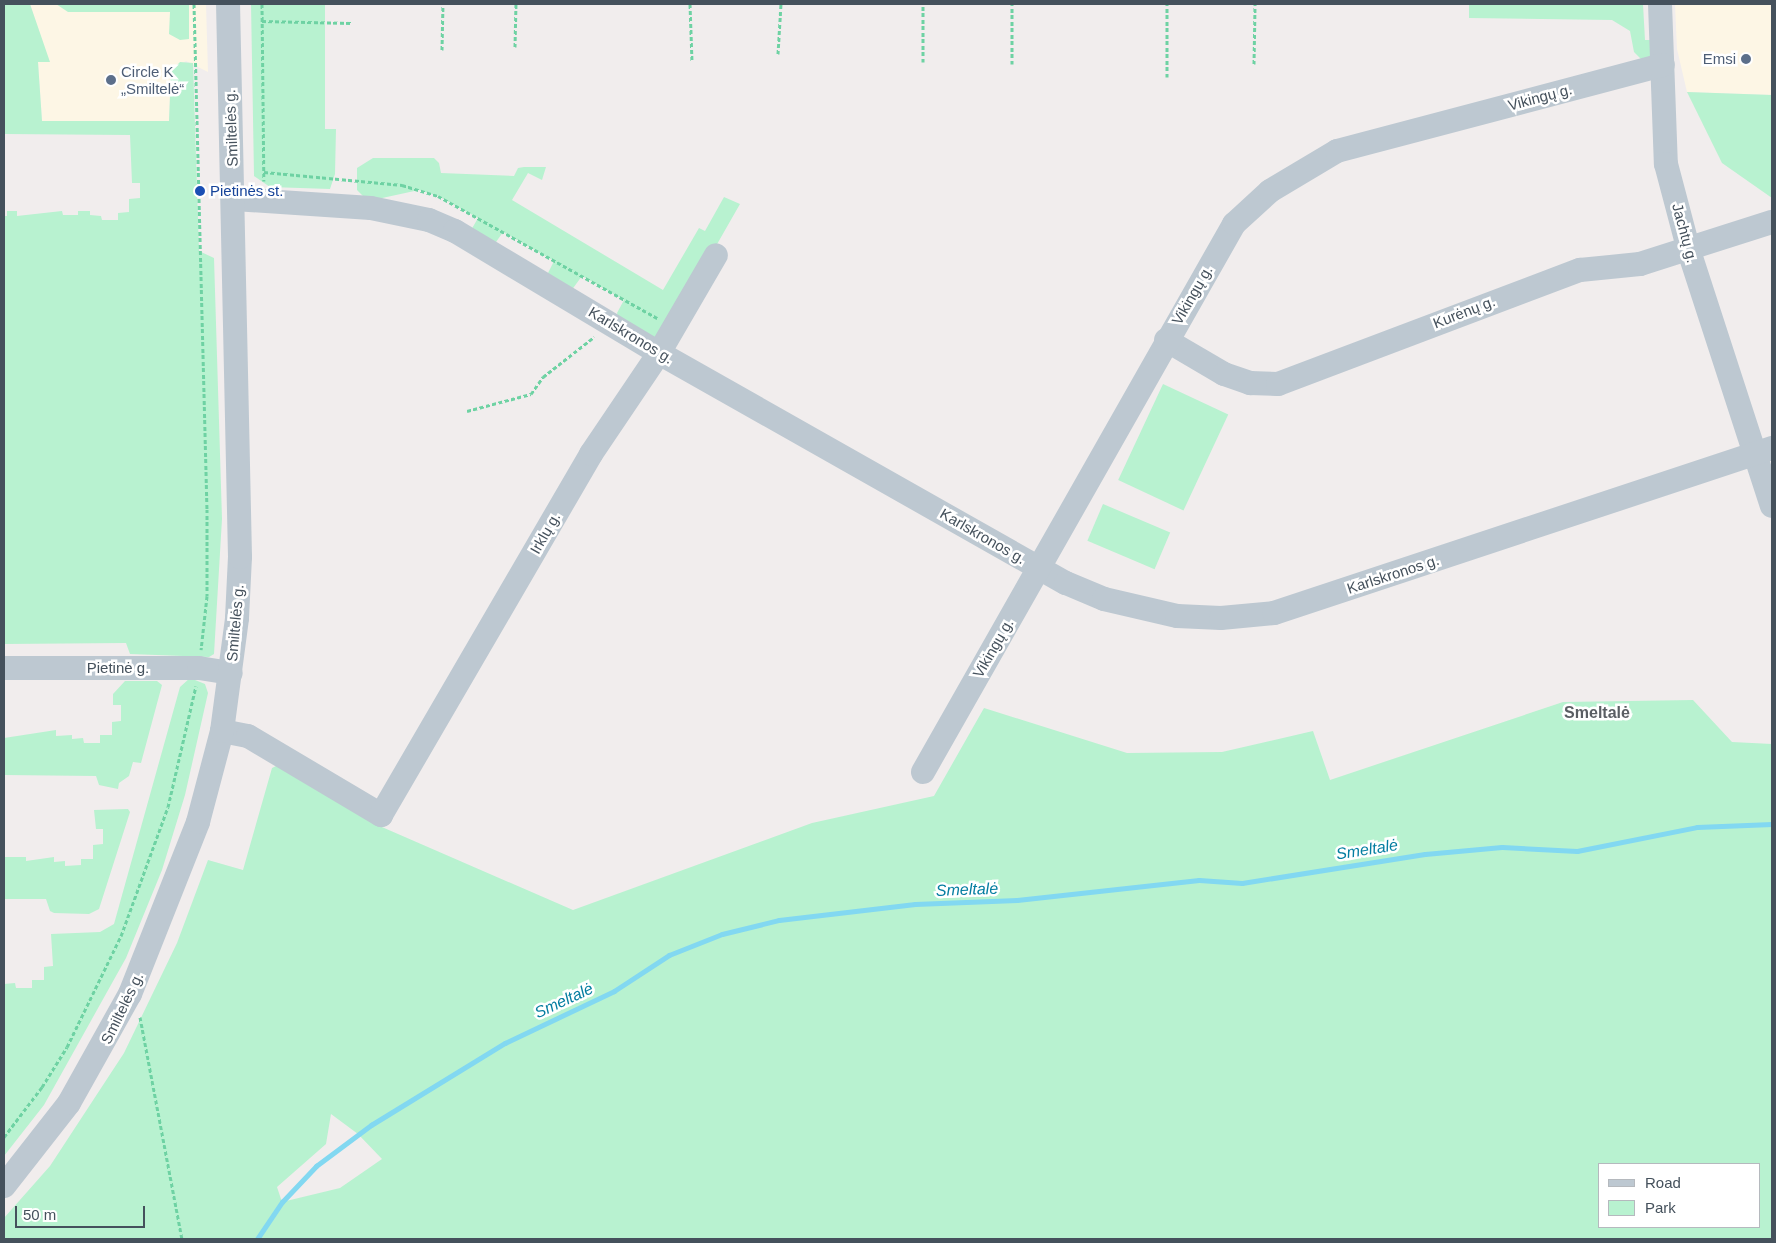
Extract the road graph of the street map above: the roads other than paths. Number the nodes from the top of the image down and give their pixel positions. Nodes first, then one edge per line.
1 (228, 4) edge
2 (1660, 4) edge
3 (1663, 65) junction
4 (234, 199) junction
5 (1772, 222) edge
6 (1689, 250) junction
7 (716, 254) dead end
8 (1166, 340) junction
9 (659, 353) junction
10 (1763, 451) edge
11 (1772, 506) edge
12 (1038, 568) junction
13 (4, 668) edge
14 (231, 673) junction
15 (222, 731) junction
16 (923, 772) dead end
17 (4, 1186) edge

1 - 4 street, Smiltelės g.
2 - 3 street, Jachtų g.
3 - 6 street, Jachtų g.
3 - 8 street, Vikingų g.
4 - 9 street, Karlskronos g.
4 - 14 street, Smiltelės g.
5 - 6 street, Kurėnų g.
6 - 8 street, Kurėnų g.
6 - 10 street, Jachtų g.
7 - 9 street, Irklų g.
8 - 12 street, Vikingų g.
9 - 12 street, Karlskronos g.
9 - 15 street, Irklų g.
10 - 11 street, Jachtų g.
10 - 12 street, Karlskronos g.
12 - 16 street, Vikingų g.
13 - 14 street, Pietinė g.
14 - 15 street, Smiltelės g.
15 - 17 street, Smiltelės g.

